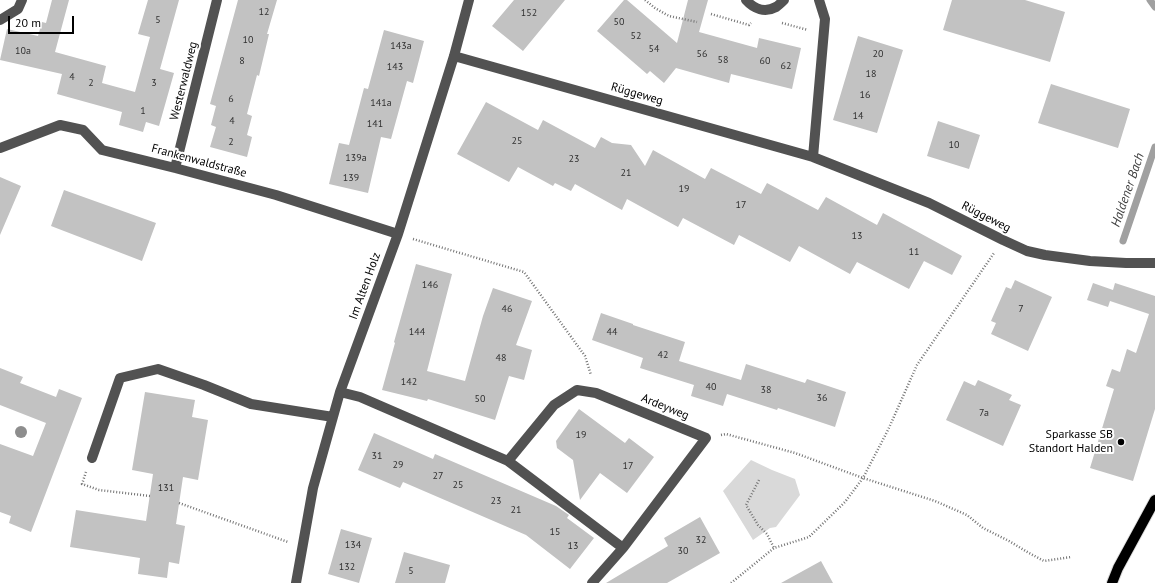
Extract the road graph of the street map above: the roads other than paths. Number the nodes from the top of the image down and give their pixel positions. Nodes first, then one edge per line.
1 (22, 0) edge
2 (217, 0) edge
3 (469, 0) edge
4 (746, 0) edge
5 (784, 0) edge
6 (819, 0) edge
7 (0, 20) edge
8 (454, 56) junction
9 (0, 148) edge
10 (813, 157) junction
11 (175, 168) junction
12 (398, 234) junction
13 (1155, 262) edge
14 (340, 392) junction
15 (333, 417) junction
16 (92, 458) road end
17 (508, 461) junction
18 (1155, 500) edge
19 (623, 548) junction
20 (296, 583) edge
21 (592, 583) edge
22 (1112, 583) edge

1 - 7 street
2 - 11 street, Westerwaldweg
3 - 8 street, Im Alten Holz
4 - 5 street
6 - 10 street
8 - 10 street, Rüggeweg
8 - 12 street, Im Alten Holz
9 - 11 street, Frankenwaldstraße
10 - 13 street, Rüggeweg
11 - 12 street, Frankenwaldstraße
12 - 14 street, Im Alten Holz
14 - 15 street, Im Alten Holz
14 - 17 street
15 - 16 street
15 - 20 street, Im Alten Holz
17 - 19 street
17 - 19 street, Ardeyweg
18 - 22 main road
19 - 21 street

